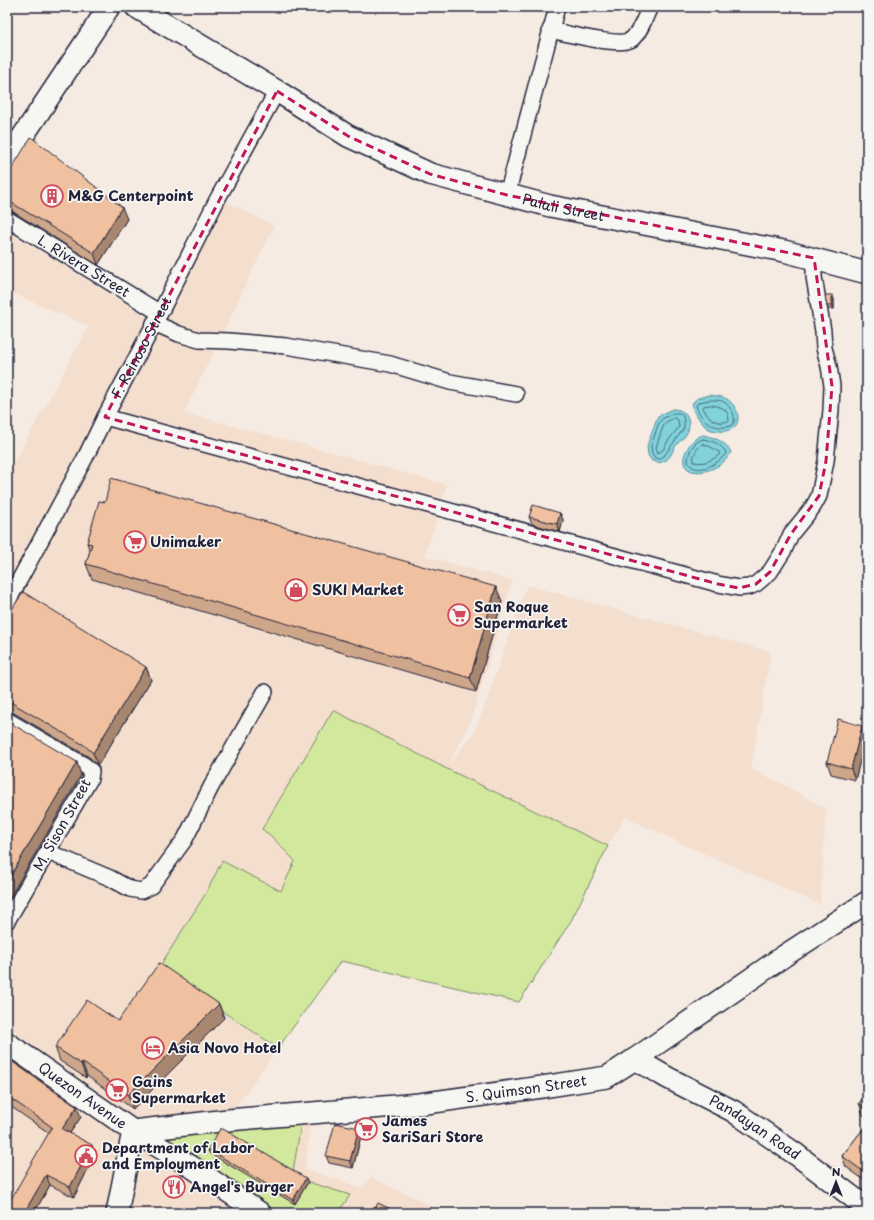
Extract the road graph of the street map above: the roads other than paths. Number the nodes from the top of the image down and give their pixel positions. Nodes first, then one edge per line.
1 (109, 7) edge
2 (136, 7) edge
3 (557, 7) edge
4 (650, 7) edge
5 (550, 30) junction
6 (277, 91) junction
7 (7, 160) edge
8 (507, 195) junction
9 (7, 219) edge
10 (814, 258) junction
11 (867, 273) edge
12 (157, 318) junction
13 (516, 394) dead end
14 (105, 417) junction
15 (7, 604) edge
16 (265, 692) dead end
17 (7, 720) edge
18 (48, 852) junction
19 (867, 902) edge
20 (7, 921) edge
21 (7, 1042) edge
22 (635, 1059) junction
23 (133, 1131) junction
24 (867, 1208) edge
25 (117, 1213) edge
26 (260, 1213) edge

1 - 7 street
2 - 6 street, Palali Street
3 - 5 street
4 - 5 street
5 - 8 street
6 - 8 street, Palali Street
6 - 12 street, F. Reinoso Street
8 - 10 street, Palali Street
9 - 12 street, L. Rivera Street
10 - 11 street, Palali Street
10 - 14 street
12 - 13 street, L. Rivera Street
12 - 14 street, F. Reinoso Street
14 - 15 street, F. Reinoso Street
16 - 18 street
17 - 18 street, M. Sison Street
18 - 20 street, M. Sison Street
19 - 22 street, S. Quimson Street
21 - 23 street, Quezon Avenue
22 - 23 street, S. Quimson Street
22 - 24 street, Pandayan Road
23 - 25 street
23 - 26 street, Quezon Avenue

